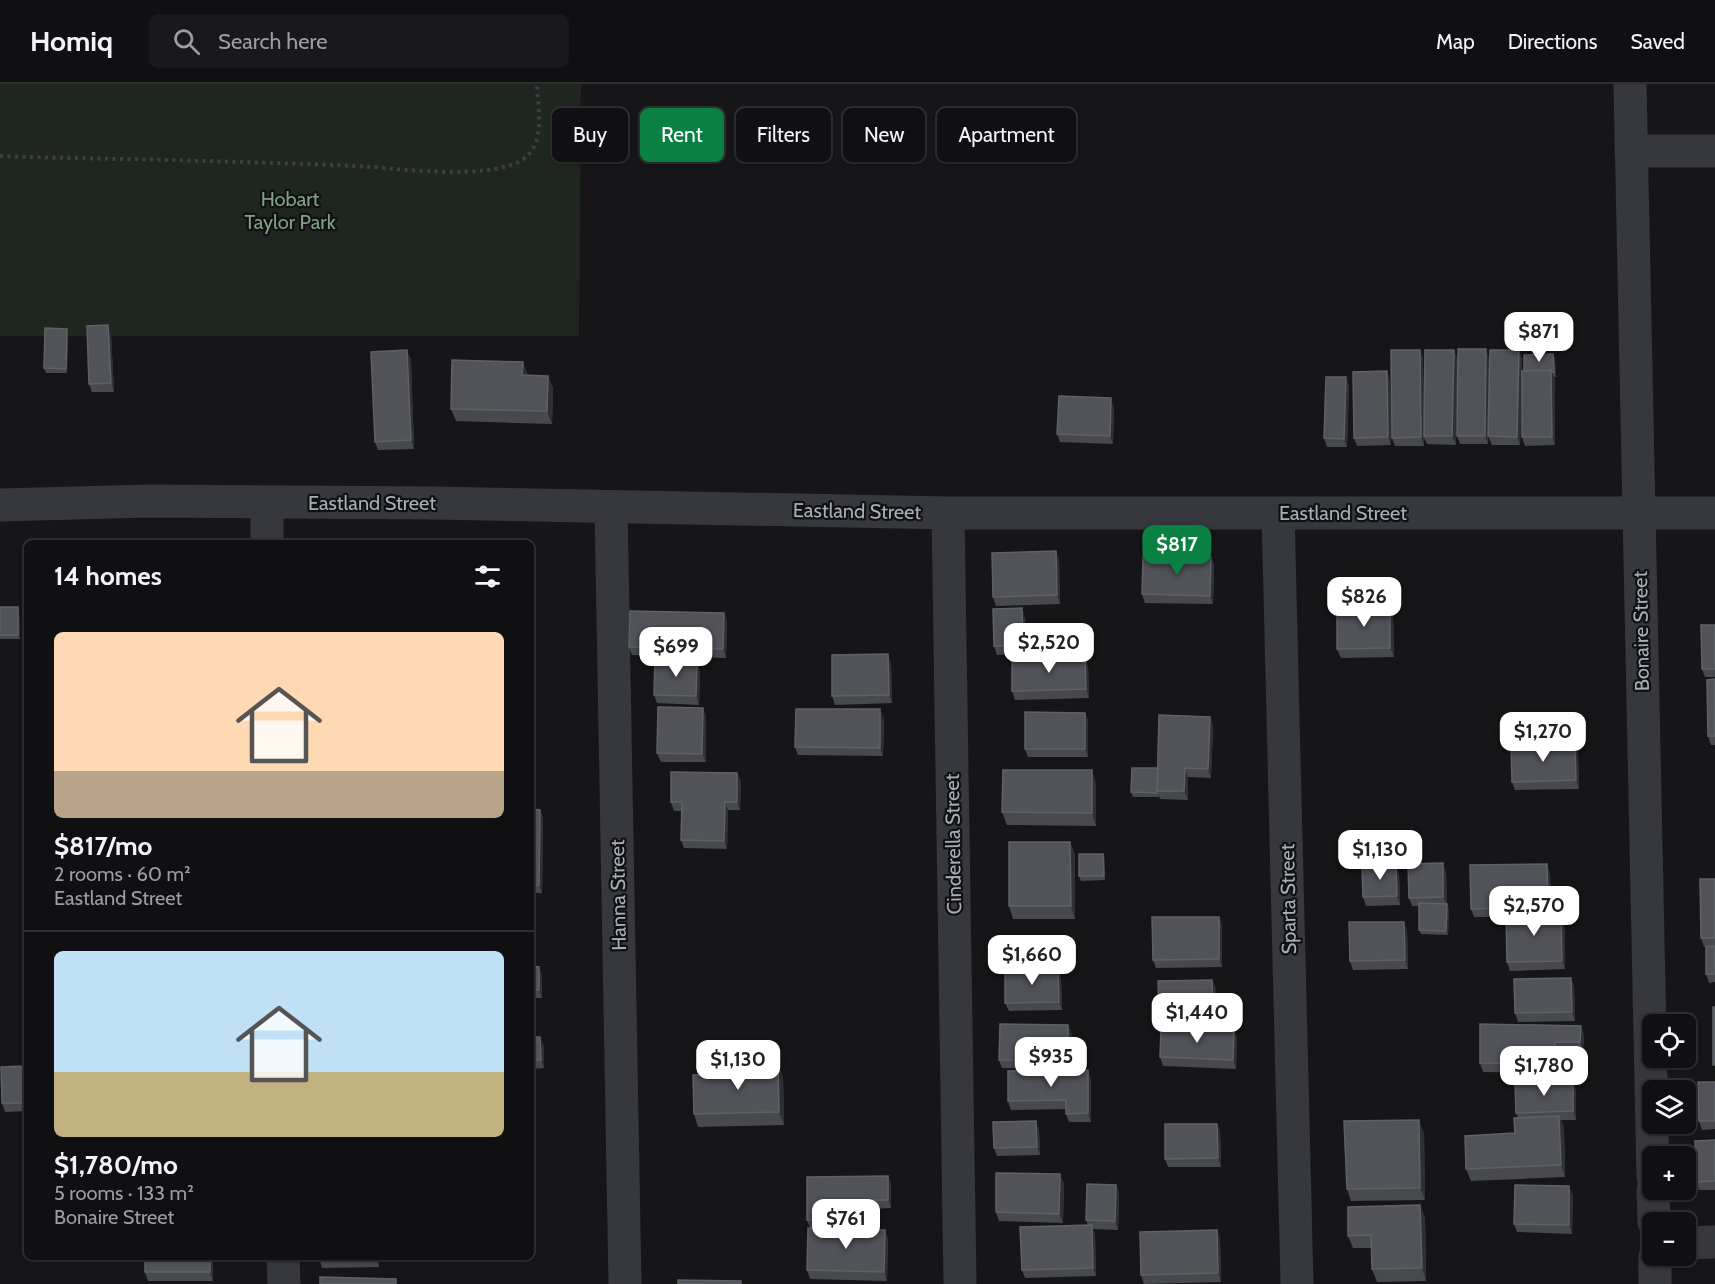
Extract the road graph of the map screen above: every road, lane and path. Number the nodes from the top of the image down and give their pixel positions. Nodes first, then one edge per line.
1 (537, 84) edge
2 (1629, 84) edge
3 (1631, 151) junction
4 (1715, 151) edge
5 (0, 156) edge
6 (267, 503) junction
7 (0, 505) edge
8 (611, 507) junction
9 (1638, 512) junction
10 (948, 513) junction
11 (1278, 513) junction
12 (1715, 513) edge
13 (267, 540) edge
14 (1652, 1146) edge
15 (1696, 1242) edge
16 (1715, 1242) edge
17 (283, 1260) edge
18 (1655, 1266) edge
19 (284, 1284) edge
20 (626, 1284) edge
21 (960, 1284) edge
22 (1297, 1284) edge
23 (1655, 1284) edge

1 - 5 path
2 - 3 street, Bonaire Street
3 - 4 street
3 - 9 street, Bonaire Street
6 - 7 street, Eastland Street
6 - 8 street, Eastland Street
6 - 13 street
8 - 10 street, Eastland Street
8 - 20 street, Hanna Street
9 - 11 street, Eastland Street
9 - 12 street, Eastland Street
9 - 14 street, Bonaire Street
10 - 11 street, Eastland Street
10 - 21 street, Cinderella Street
11 - 22 street, Sparta Street
15 - 16 street
17 - 19 street
18 - 23 street

